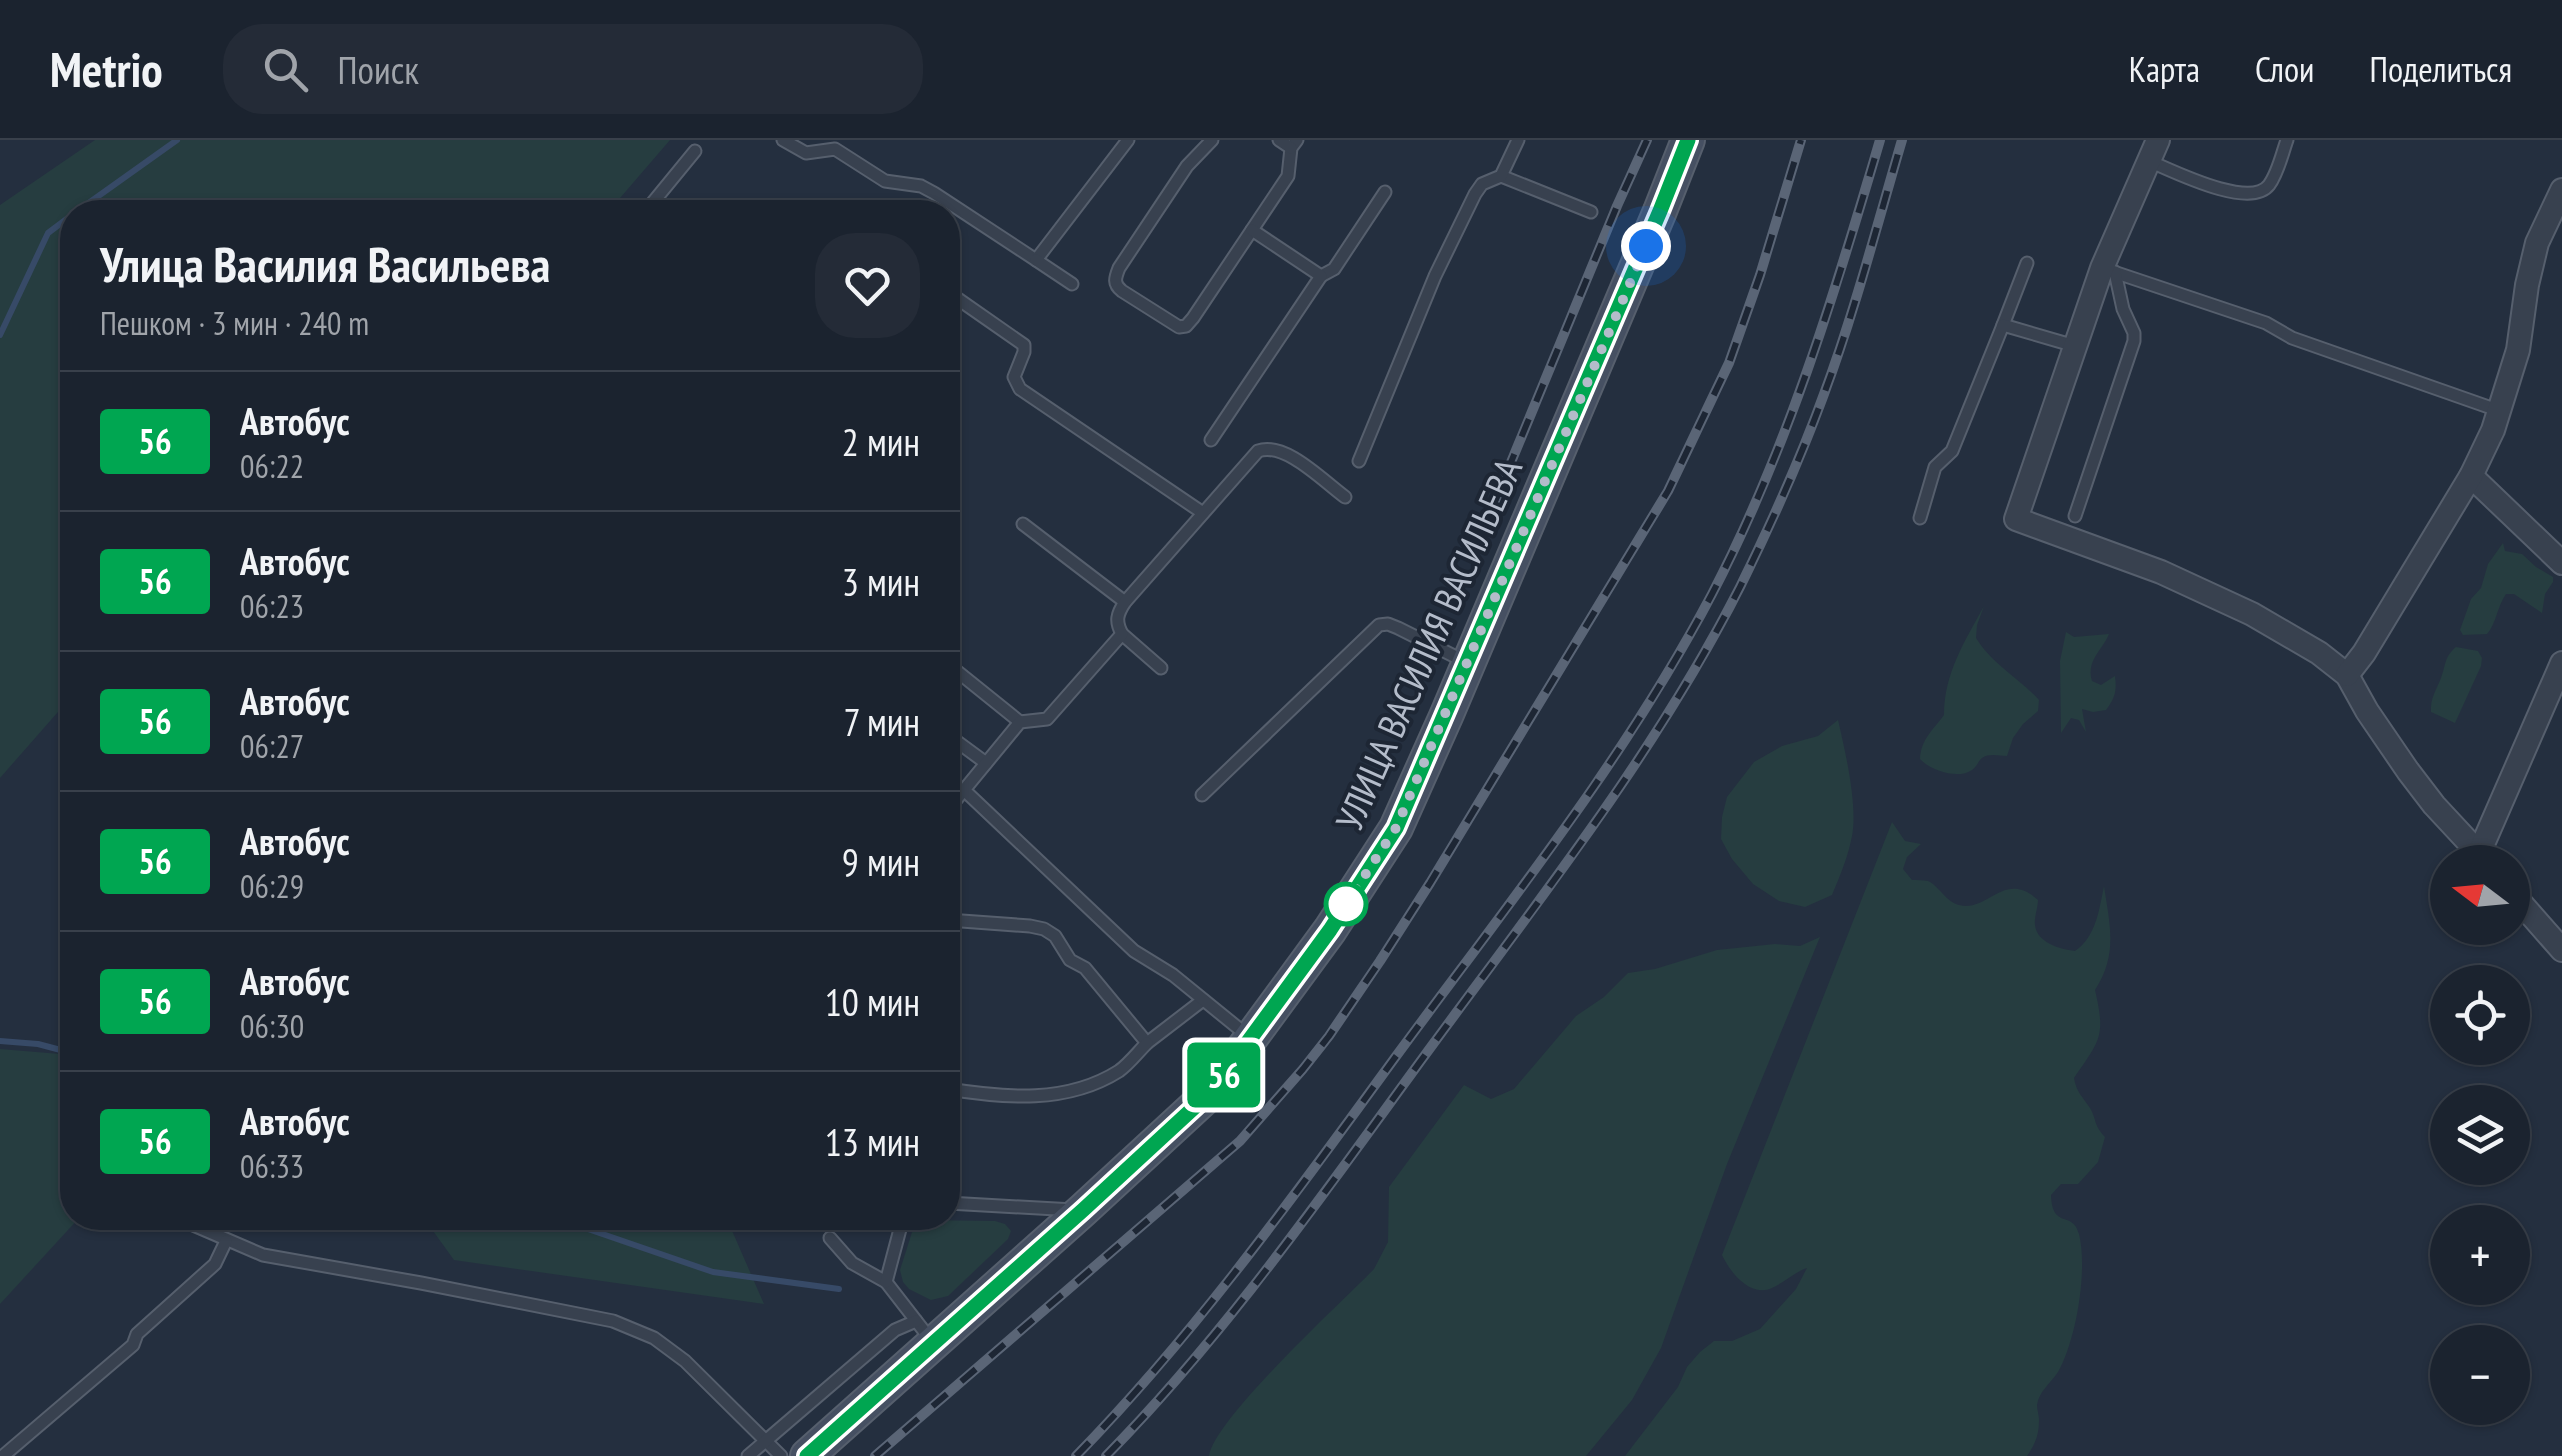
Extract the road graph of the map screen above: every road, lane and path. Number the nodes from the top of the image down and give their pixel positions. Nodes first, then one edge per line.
1 (782, 140) edge
2 (1128, 140) edge
3 (1212, 140) edge
4 (1279, 140) edge
5 (1518, 140) edge
6 (1688, 140) edge
7 (2287, 140) edge
8 (1294, 144) edge
9 (838, 145) edge
10 (695, 151) dead end
11 (2154, 151) edge
12 (1501, 176) junction
13 (2562, 190) edge
14 (1385, 192) dead end
15 (655, 200) edge
16 (945, 200) edge
17 (960, 210) edge
18 (1591, 212) dead end
19 (1252, 230) junction
20 (1036, 260) junction
21 (2027, 264) dead end
22 (2109, 270) junction
23 (1320, 276) junction
24 (1072, 284) dead end
25 (960, 300) edge
26 (2003, 325) junction
27 (2076, 346) junction
28 (2500, 411) junction
29 (1211, 440) dead end
30 (1360, 461) dead end
31 (2471, 476) junction
32 (1345, 497) dead end
33 (1204, 512) junction
34 (2075, 516) dead end
35 (1920, 518) dead end
36 (1023, 524) dead end
37 (2562, 564) edge
38 (1125, 602) junction
39 (1122, 634) junction
40 (2562, 662) edge
41 (1468, 664) junction
42 (1161, 668) dead end
43 (960, 674) edge
44 (2347, 675) junction
45 (1020, 722) junction
46 (960, 744) edge
47 (986, 764) junction
48 (964, 790) junction
49 (960, 795) edge
50 (1202, 795) dead end
51 (2471, 845) edge
52 (2488, 845) edge
53 (2530, 914) edge
54 (960, 921) edge
55 (2562, 950) edge
56 (1203, 1000) junction
57 (1252, 1039) junction
58 (1147, 1043) junction
59 (960, 1091) edge
60 (960, 1203) edge
61 (1083, 1210) junction
62 (204, 1230) edge
63 (900, 1230) edge
64 (830, 1238) dead end
65 (226, 1240) junction
66 (886, 1282) junction
67 (924, 1331) junction
68 (766, 1441) junction
69 (3, 1456) edge
70 (748, 1456) edge
71 (781, 1456) edge
72 (807, 1456) edge

1 - 9 lane
2 - 20 lane
3 - 19 lane
4 - 8 lane
5 - 12 lane
6 - 41 main road, УЛИЦА ВАСИЛИЯ ВАСИЛЬЕВА
7 - 11 lane
8 - 19 lane
9 - 16 lane
10 - 15 lane
11 - 22 street
12 - 18 lane
12 - 30 lane
13 - 28 street
14 - 23 lane
17 - 20 lane
19 - 23 lane
20 - 24 lane
21 - 26 lane
22 - 27 street
22 - 28 lane
22 - 34 lane
23 - 29 lane
25 - 33 lane
26 - 27 lane
26 - 35 lane
27 - 44 street
28 - 31 street
31 - 37 street
31 - 44 street
32 - 33 lane
33 - 38 lane
36 - 38 lane
38 - 39 lane
39 - 42 lane
39 - 45 lane
40 - 52 street
41 - 50 lane
41 - 57 main road, УЛИЦА ВАСИЛИЯ ВАСИЛЬЕВА
43 - 45 lane
44 - 51 street
45 - 47 lane
46 - 47 lane
47 - 48 lane
48 - 49 lane
48 - 56 lane
53 - 55 street
54 - 58 lane
56 - 57 lane
56 - 58 lane
57 - 61 main road, УЛИЦА ВАСИЛИЯ ВАСИЛЬЕВА
58 - 59 lane
60 - 61 lane
61 - 67 main road, УЛИЦА ВАСИЛИЯ ВАСИЛЬЕВА
62 - 65 lane
63 - 66 lane
64 - 66 lane
65 - 68 lane
65 - 69 lane
66 - 67 lane
67 - 68 lane
67 - 72 main road, УЛИЦА ВАСИЛИЯ ВАСИЛЬЕВА
68 - 70 lane
68 - 71 lane

